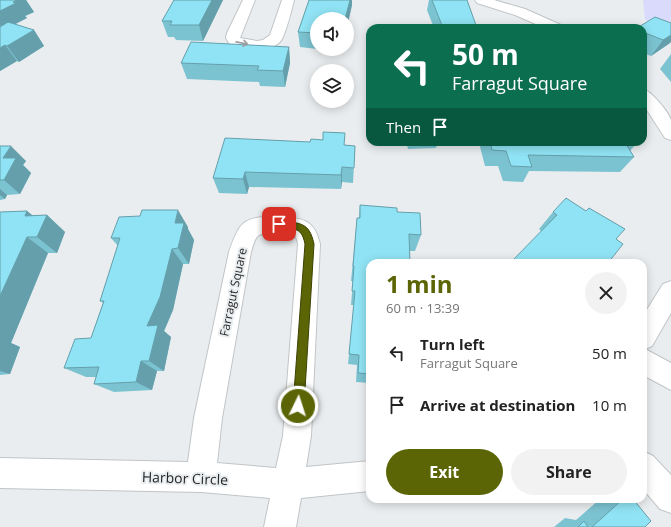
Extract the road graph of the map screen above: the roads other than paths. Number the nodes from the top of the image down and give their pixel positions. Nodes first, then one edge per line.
1 (249, 0) edge
2 (288, 0) edge
3 (481, 0) edge
4 (547, 24) edge
5 (650, 112) edge
6 (671, 134) edge
7 (671, 291) edge
8 (647, 331) edge
9 (647, 363) edge
10 (671, 377) edge
11 (647, 471) edge
12 (0, 473) edge
13 (366, 476) edge
14 (201, 477) junction
15 (287, 484) junction
16 (671, 498) edge
17 (280, 527) edge

1 -> 2 street
3 - 4 street
5 - 6 street
7 - 8 street
9 - 10 street
11 - 16 street
12 - 14 street, Harbor Circle
13 - 15 street, Harbor Circle
14 - 15 street, Harbor Circle
14 - 15 street, Farragut Square
15 - 17 street, Farragut Square

